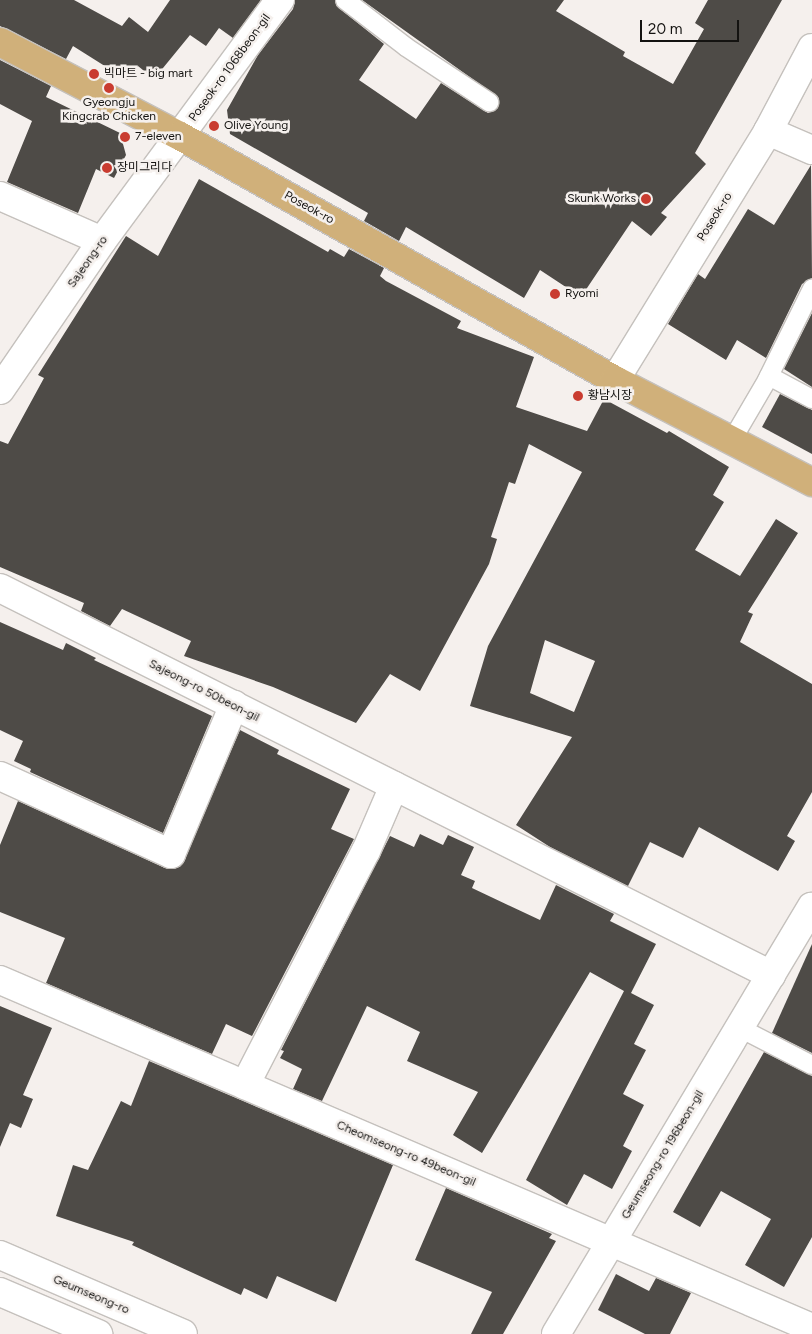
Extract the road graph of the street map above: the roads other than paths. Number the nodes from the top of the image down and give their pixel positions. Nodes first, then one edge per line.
1 (280, 0) edge
2 (345, 0) edge
3 (0, 42) edge
4 (812, 48) edge
5 (489, 102) dead end
6 (768, 131) junction
7 (180, 136) junction
8 (812, 150) edge
9 (0, 196) edge
10 (102, 241) junction
11 (812, 289) edge
12 (769, 376) junction
13 (615, 380) junction
14 (0, 390) edge
15 (812, 398) edge
16 (732, 440) junction
17 (812, 482) edge
18 (0, 588) edge
19 (234, 705) junction
20 (0, 776) edge
21 (402, 790) junction
22 (812, 907) edge
23 (771, 975) junction
24 (0, 980) edge
25 (740, 1028) junction
26 (812, 1065) edge
27 (245, 1085) junction
28 (611, 1242) junction
29 (0, 1255) edge
30 (0, 1292) edge
31 (812, 1328) edge
32 (98, 1334) edge
33 (183, 1334) edge
34 (556, 1334) edge

1 - 7 street, Poseok-ro 1068beon-gil
2 - 5 lane
3 - 7 main road, Poseok-ro
4 - 6 street, Poseok-ro
6 - 8 street
6 - 13 street, Poseok-ro
7 - 10 street, Sajeong-ro
7 - 13 main road, Poseok-ro
9 - 10 street
10 - 14 street, Sajeong-ro
11 - 12 lane
12 - 15 lane
12 - 16 lane
13 - 16 main road, Poseok-ro
16 - 17 main road, Poseok-ro
18 - 19 street, Sajeong-ro 50beon-gil
19 - 20 street
19 - 21 street, Sajeong-ro 50beon-gil
21 - 23 street
21 - 27 street
22 - 23 street, Geumseong-ro 196beon-gil
23 - 25 street, Geumseong-ro 196beon-gil
24 - 27 street, Cheomseong-ro 49beon-gil
25 - 26 lane
25 - 28 street, Geumseong-ro 196beon-gil
27 - 28 street, Cheomseong-ro 49beon-gil
28 - 31 street, Cheomseong-ro 49beon-gil
28 - 34 street, Geumseong-ro 196beon-gil
29 - 33 street, Geumseong-ro
30 - 32 street

